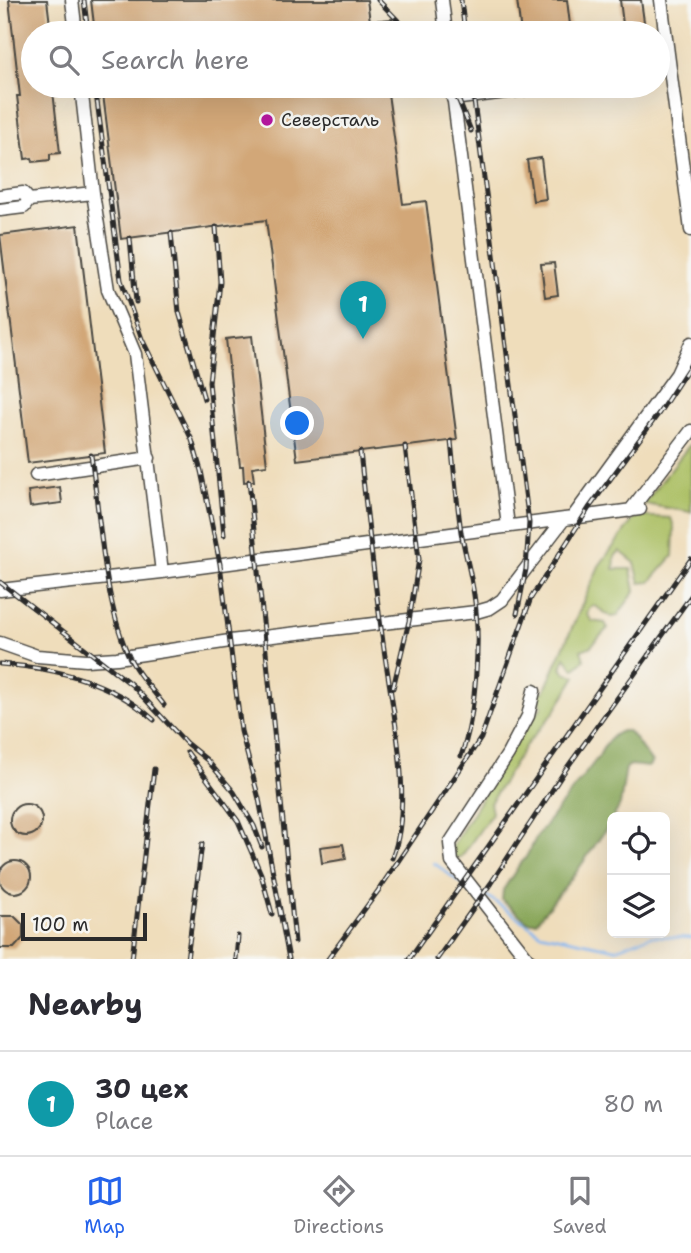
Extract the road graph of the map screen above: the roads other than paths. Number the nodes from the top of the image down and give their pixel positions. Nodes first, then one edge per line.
1 (72, 0) edge
2 (442, 0) edge
3 (661, 0) edge
4 (75, 21) edge
5 (445, 21) edge
6 (662, 21) edge
7 (82, 98) edge
8 (454, 98) edge
9 (669, 98) edge
10 (93, 193) junction
11 (0, 196) edge
12 (29, 200) junction
13 (0, 210) edge
14 (691, 230) edge
15 (691, 343) edge
16 (691, 431) edge
17 (149, 458) junction
18 (36, 475) dead end
19 (568, 518) junction
20 (509, 526) junction
21 (162, 572) junction
22 (0, 590) edge
23 (0, 643) edge
24 (534, 691) dead end
25 (528, 959) edge

1 - 4 lane
2 - 5 lane
3 - 6 lane
7 - 10 lane
8 - 20 lane
9 - 14 lane
10 - 12 lane
10 - 17 lane
11 - 12 lane
12 - 13 lane
15 - 19 lane
16 - 19 lane
17 - 18 lane
17 - 21 lane
19 - 20 lane
19 - 23 lane
20 - 21 lane
21 - 22 lane
24 - 25 lane

